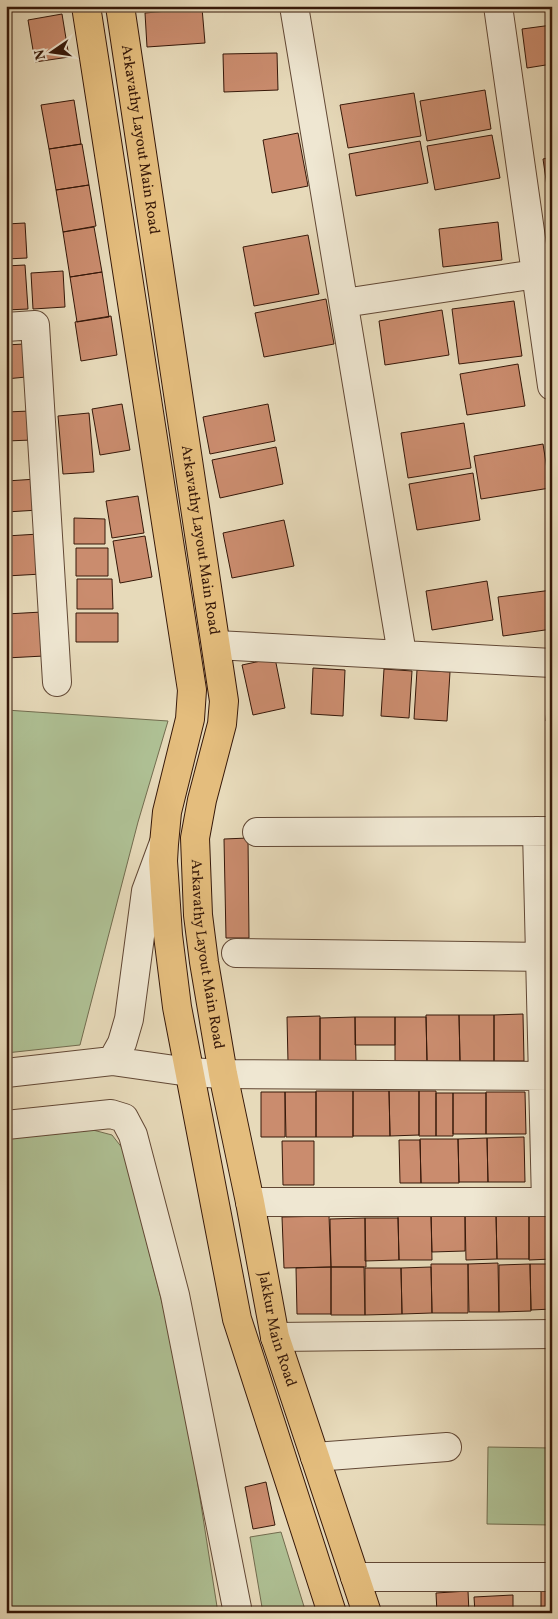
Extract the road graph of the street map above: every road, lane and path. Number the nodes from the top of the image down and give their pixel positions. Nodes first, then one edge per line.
1 (86, 6) edge
2 (120, 6) edge
3 (294, 6) edge
4 (498, 6) edge
5 (544, 274) edge
6 (344, 303) junction
7 (6, 327) edge
8 (552, 386) edge
9 (216, 645) junction
10 (402, 654) junction
11 (552, 663) edge
12 (57, 682) dead end
13 (545, 831) edge
14 (257, 832) dead end
15 (164, 844) junction
16 (236, 952) dead end
17 (546, 957) edge
18 (112, 1061) junction
19 (189, 1072) junction
20 (6, 1073) edge
21 (223, 1074) junction
22 (547, 1076) edge
23 (6, 1125) edge
24 (250, 1202) junction
25 (549, 1202) edge
26 (552, 1334) edge
27 (275, 1337) junction
28 (447, 1448) dead end
29 (315, 1457) junction
30 (355, 1577) junction
31 (552, 1577) edge
32 (238, 1613) edge
33 (332, 1613) edge
34 (367, 1613) edge

1 - 15 main road, Arkavathy Layout Main Road
2 - 9 main road, Arkavathy Layout Main Road
3 - 6 street
4 - 5 street
5 - 6 street
5 - 8 street
6 - 10 street
7 - 12 street
9 - 10 street
9 - 21 main road, Arkavathy Layout Main Road
10 - 11 street
13 - 14 street
13 - 17 street
15 - 18 street
15 - 19 main road, Arkavathy Layout Main Road
16 - 17 street
17 - 22 street
18 - 19 street
18 - 20 street
19 - 21 street
19 - 33 main road
21 - 22 street
21 - 24 main road, Jakkur Main Road
22 - 25 street
23 - 32 street
24 - 25 street
24 - 27 main road, Jakkur Main Road
26 - 27 street
27 - 29 main road, Jakkur Main Road
28 - 29 street
29 - 30 main road, Jakkur Main Road
30 - 31 street
30 - 34 main road, Jakkur Main Road

